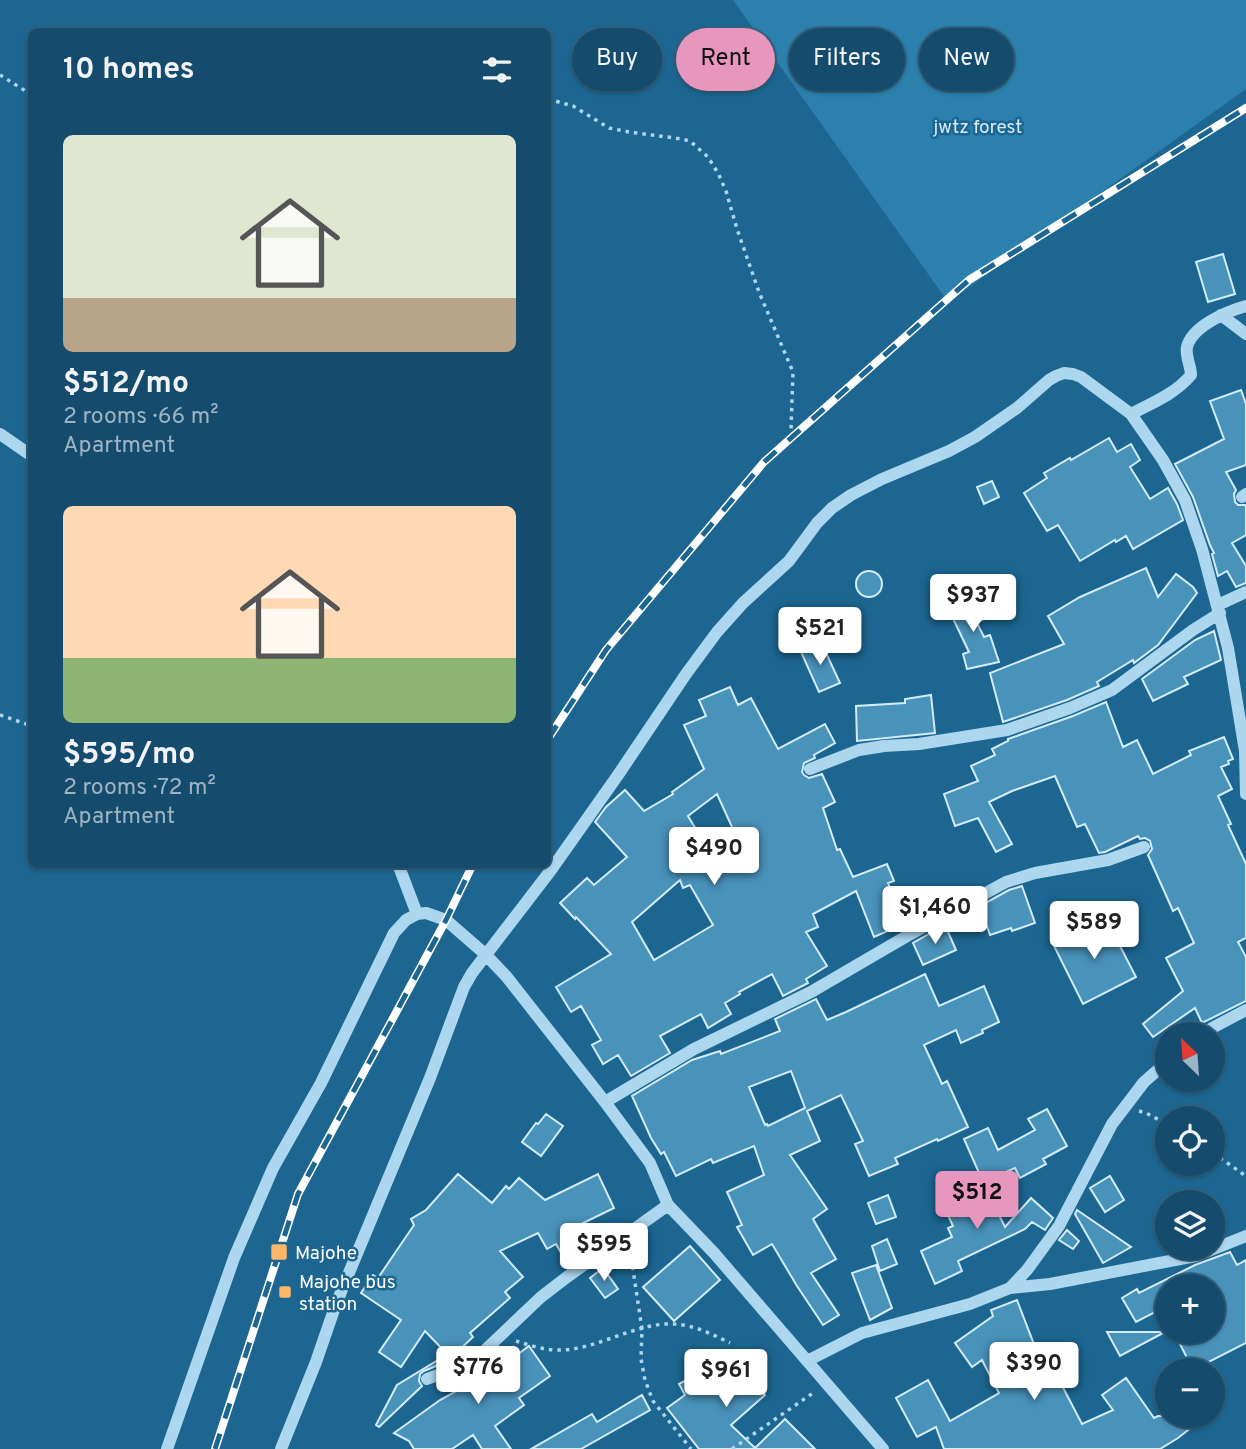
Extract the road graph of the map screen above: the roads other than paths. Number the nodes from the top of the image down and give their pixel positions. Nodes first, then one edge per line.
1 (1246, 306) edge
2 (1221, 316) junction
3 (1246, 334) edge
4 (1131, 414) junction
5 (0, 433) edge
6 (28, 453) edge
7 (1246, 592) edge
8 (1219, 609) junction
9 (810, 769) dead end
10 (1246, 793) edge
11 (1144, 848) dead end
12 (400, 868) edge
13 (417, 914) junction
14 (485, 954) junction
15 (1246, 1010) edge
16 (1223, 1022) edge
17 (1155, 1072) edge
18 (605, 1102) junction
19 (668, 1205) junction
20 (1246, 1236) edge
21 (1010, 1289) junction
22 (807, 1361) junction
23 (427, 1379) dead end
24 (167, 1449) edge
25 (281, 1449) edge
26 (883, 1449) edge

1 - 2 street
2 - 3 street
2 - 4 street
4 - 8 street
4 - 14 street
5 - 6 street
7 - 8 street
8 - 9 street
8 - 10 street
11 - 18 street
12 - 13 street
13 - 14 street
13 - 24 street
14 - 18 street
14 - 25 street
15 - 16 street
17 - 21 street
18 - 19 street
19 - 22 street
19 - 23 street
20 - 21 street
21 - 22 street
22 - 26 street

